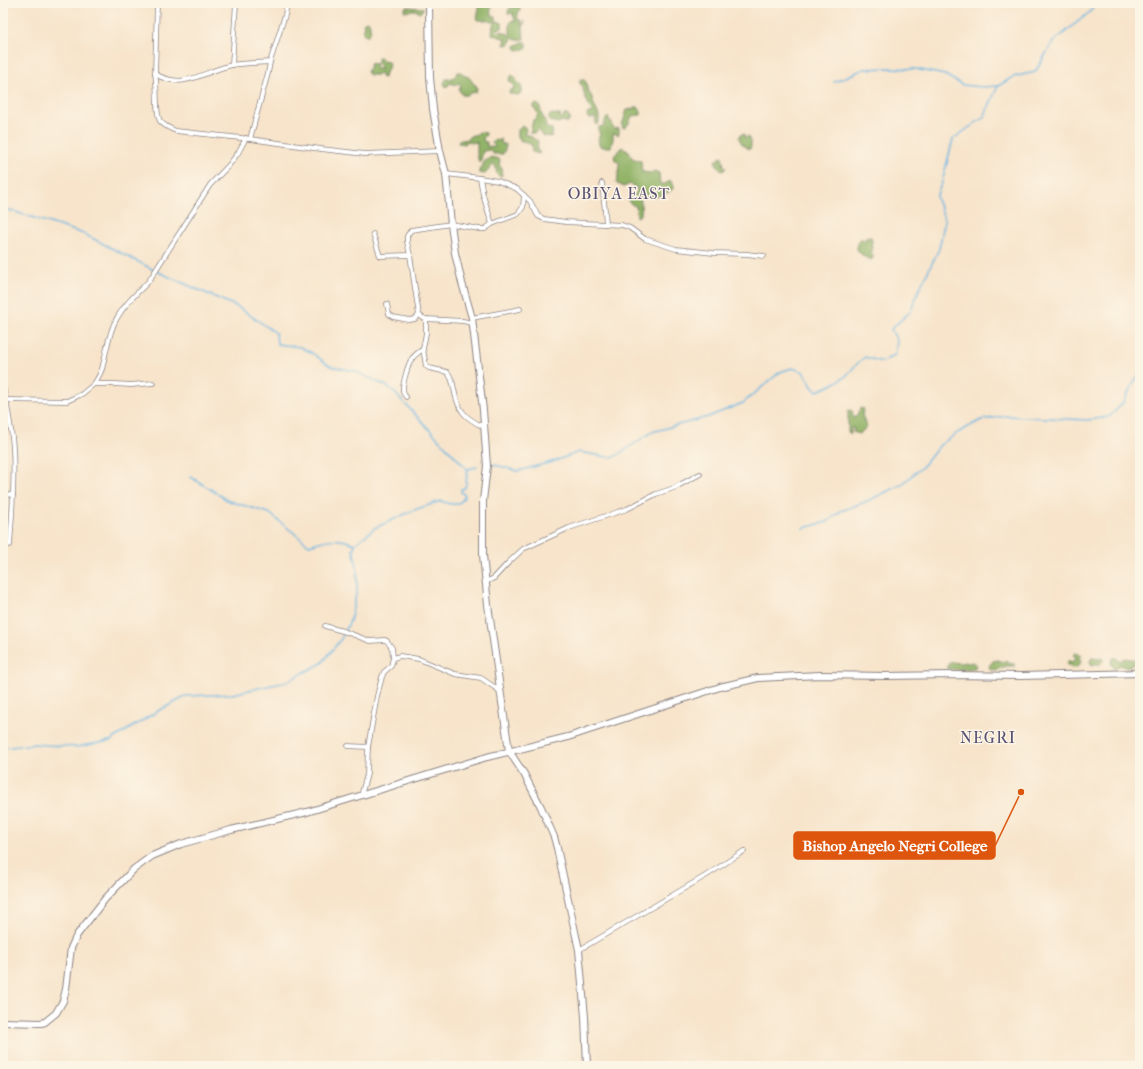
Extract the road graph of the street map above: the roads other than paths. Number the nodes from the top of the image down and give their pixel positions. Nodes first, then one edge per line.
1 (157, 3) edge
2 (236, 3) edge
3 (287, 3) edge
4 (429, 3) edge
5 (270, 62) junction
6 (232, 65) junction
7 (155, 74) junction
8 (248, 138) junction
9 (440, 151) junction
10 (446, 174) junction
11 (480, 178) junction
12 (602, 183) dead end
13 (524, 195) junction
14 (451, 224) junction
15 (492, 224) junction
16 (606, 224) junction
17 (373, 234) dead end
18 (410, 255) junction
19 (764, 256) dead end
20 (387, 304) dead end
21 (520, 309) dead end
22 (419, 315) junction
23 (426, 319) junction
24 (472, 320) junction
25 (423, 349) junction
26 (153, 383) dead end
27 (94, 384) junction
28 (3, 385) edge
29 (406, 397) dead end
30 (6, 400) junction
31 (484, 427) junction
32 (700, 474) dead end
33 (3, 494) edge
34 (13, 495) junction
35 (10, 545) dead end
36 (486, 582) junction
37 (325, 626) dead end
38 (392, 648) junction
39 (400, 656) junction
40 (393, 658) junction
41 (1140, 673) edge
42 (501, 692) junction
43 (348, 746) dead end
44 (368, 747) junction
45 (509, 751) junction
46 (361, 796) junction
47 (744, 851) dead end
48 (580, 950) junction
49 (3, 1022) edge
50 (587, 1066) edge

1 - 7 street
2 - 6 street
3 - 5 street
4 - 9 street
5 - 6 street
5 - 8 street
6 - 7 street
7 - 8 street
8 - 9 street
8 - 27 street
9 - 10 street
10 - 11 street
10 - 14 street
11 - 13 street
11 - 15 street
12 - 16 street
13 - 15 street
13 - 16 street
14 - 15 street
14 - 18 street
14 - 24 street
16 - 19 street
17 - 18 street
18 - 22 street
20 - 22 street
21 - 24 street
22 - 23 street
23 - 24 street
23 - 25 street
24 - 31 street
25 - 29 street
25 - 31 street
26 - 27 street
27 - 30 street
28 - 30 street
30 - 34 street
31 - 36 street
32 - 36 street
33 - 34 street
34 - 35 street
36 - 42 street
37 - 38 street
38 - 39 street
38 - 40 street
39 - 40 street
39 - 42 street
40 - 44 street
41 - 45 street
42 - 45 street
43 - 44 street
44 - 46 street
45 - 46 street
45 - 48 street
46 - 49 street
47 - 48 street
48 - 50 street

